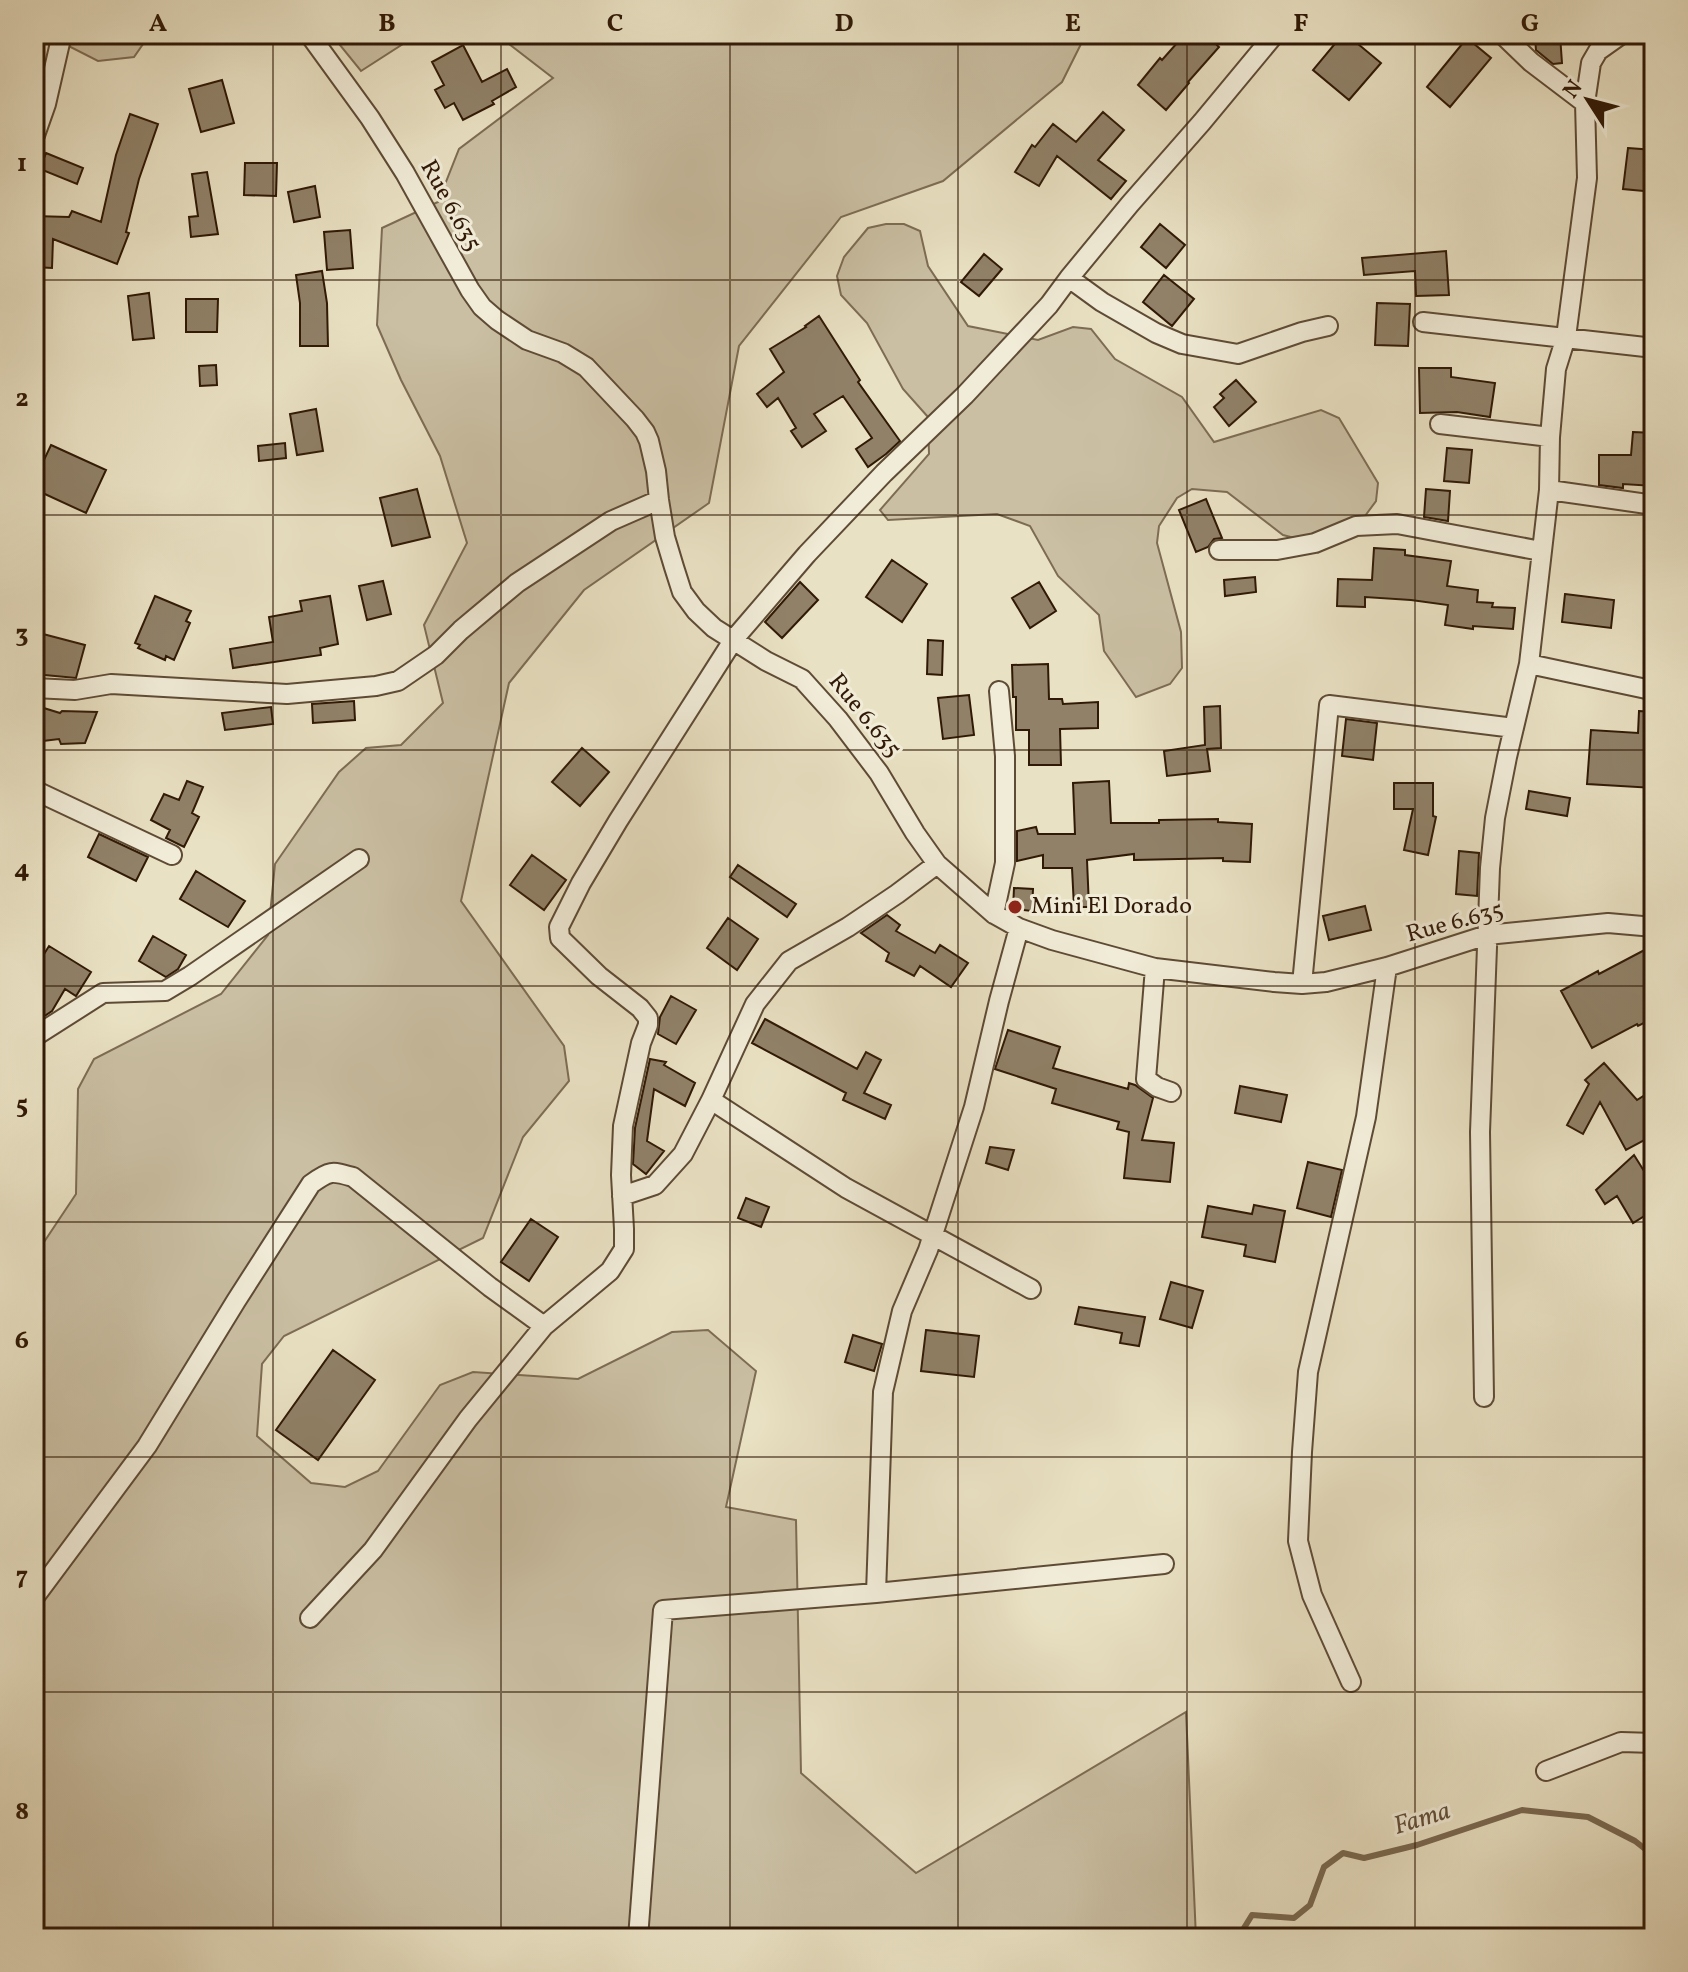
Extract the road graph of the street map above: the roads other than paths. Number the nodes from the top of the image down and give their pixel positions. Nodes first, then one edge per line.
1 (62, 34) edge
2 (309, 34) edge
3 (1275, 34) edge
4 (1502, 34) edge
5 (1622, 34) edge
6 (1585, 103) junction
7 (34, 138) edge
8 (1069, 278) junction
9 (1423, 322) dead end
10 (1328, 326) dead end
11 (1566, 337) junction
12 (1654, 348) edge
13 (1440, 424) dead end
14 (1550, 437) junction
15 (1549, 490) junction
16 (659, 500) junction
17 (1654, 505) edge
18 (1219, 550) dead end
19 (1541, 551) junction
20 (734, 639) junction
21 (1529, 664) junction
22 (34, 688) edge
23 (1651, 690) dead end
24 (999, 691) dead end
25 (1514, 728) junction
26 (34, 790) edge
27 (172, 855) dead end
28 (359, 859) dead end
29 (937, 864) junction
30 (994, 914) junction
31 (1654, 927) edge
32 (1019, 928) junction
33 (1487, 935) junction
34 (1387, 967) junction
35 (1155, 968) junction
36 (1302, 984) junction
37 (34, 1037) edge
38 (1171, 1092) dead end
39 (711, 1100) junction
40 (622, 1196) junction
41 (933, 1234) junction
42 (1031, 1289) dead end
43 (544, 1326) junction
44 (1484, 1397) dead end
45 (1164, 1564) dead end
46 (876, 1593) junction
47 (34, 1598) edge
48 (310, 1618) dead end
49 (1351, 1682) dead end
50 (1654, 1743) edge
51 (1546, 1771) dead end
52 (638, 1938) edge

1 - 7 street
2 - 16 street, Rue 6.635
3 - 8 street
4 - 6 street
5 - 6 street
6 - 11 street
8 - 10 street
8 - 20 street
9 - 11 street
11 - 12 street
11 - 14 street
13 - 14 street
14 - 15 street
15 - 17 street
15 - 19 street
16 - 20 street, Rue 6.635
16 - 22 street
18 - 19 street
19 - 21 street
20 - 29 street, Rue 6.635
20 - 40 street
21 - 23 street
21 - 25 street
24 - 30 street
25 - 33 street
25 - 36 street
26 - 27 street
28 - 37 street
29 - 30 street, Rue 6.635
29 - 39 street
30 - 32 street, Rue 6.635
31 - 33 street, Rue 6.635
32 - 35 street, Rue 6.635
32 - 41 street
33 - 34 street, Rue 6.635
33 - 44 street
34 - 36 street, Rue 6.635
34 - 49 street
35 - 36 street, Rue 6.635
35 - 38 street
39 - 40 street
39 - 41 street
40 - 43 street
41 - 42 street
41 - 46 street
43 - 47 street
43 - 48 street
45 - 46 street
46 - 52 street
50 - 51 street

